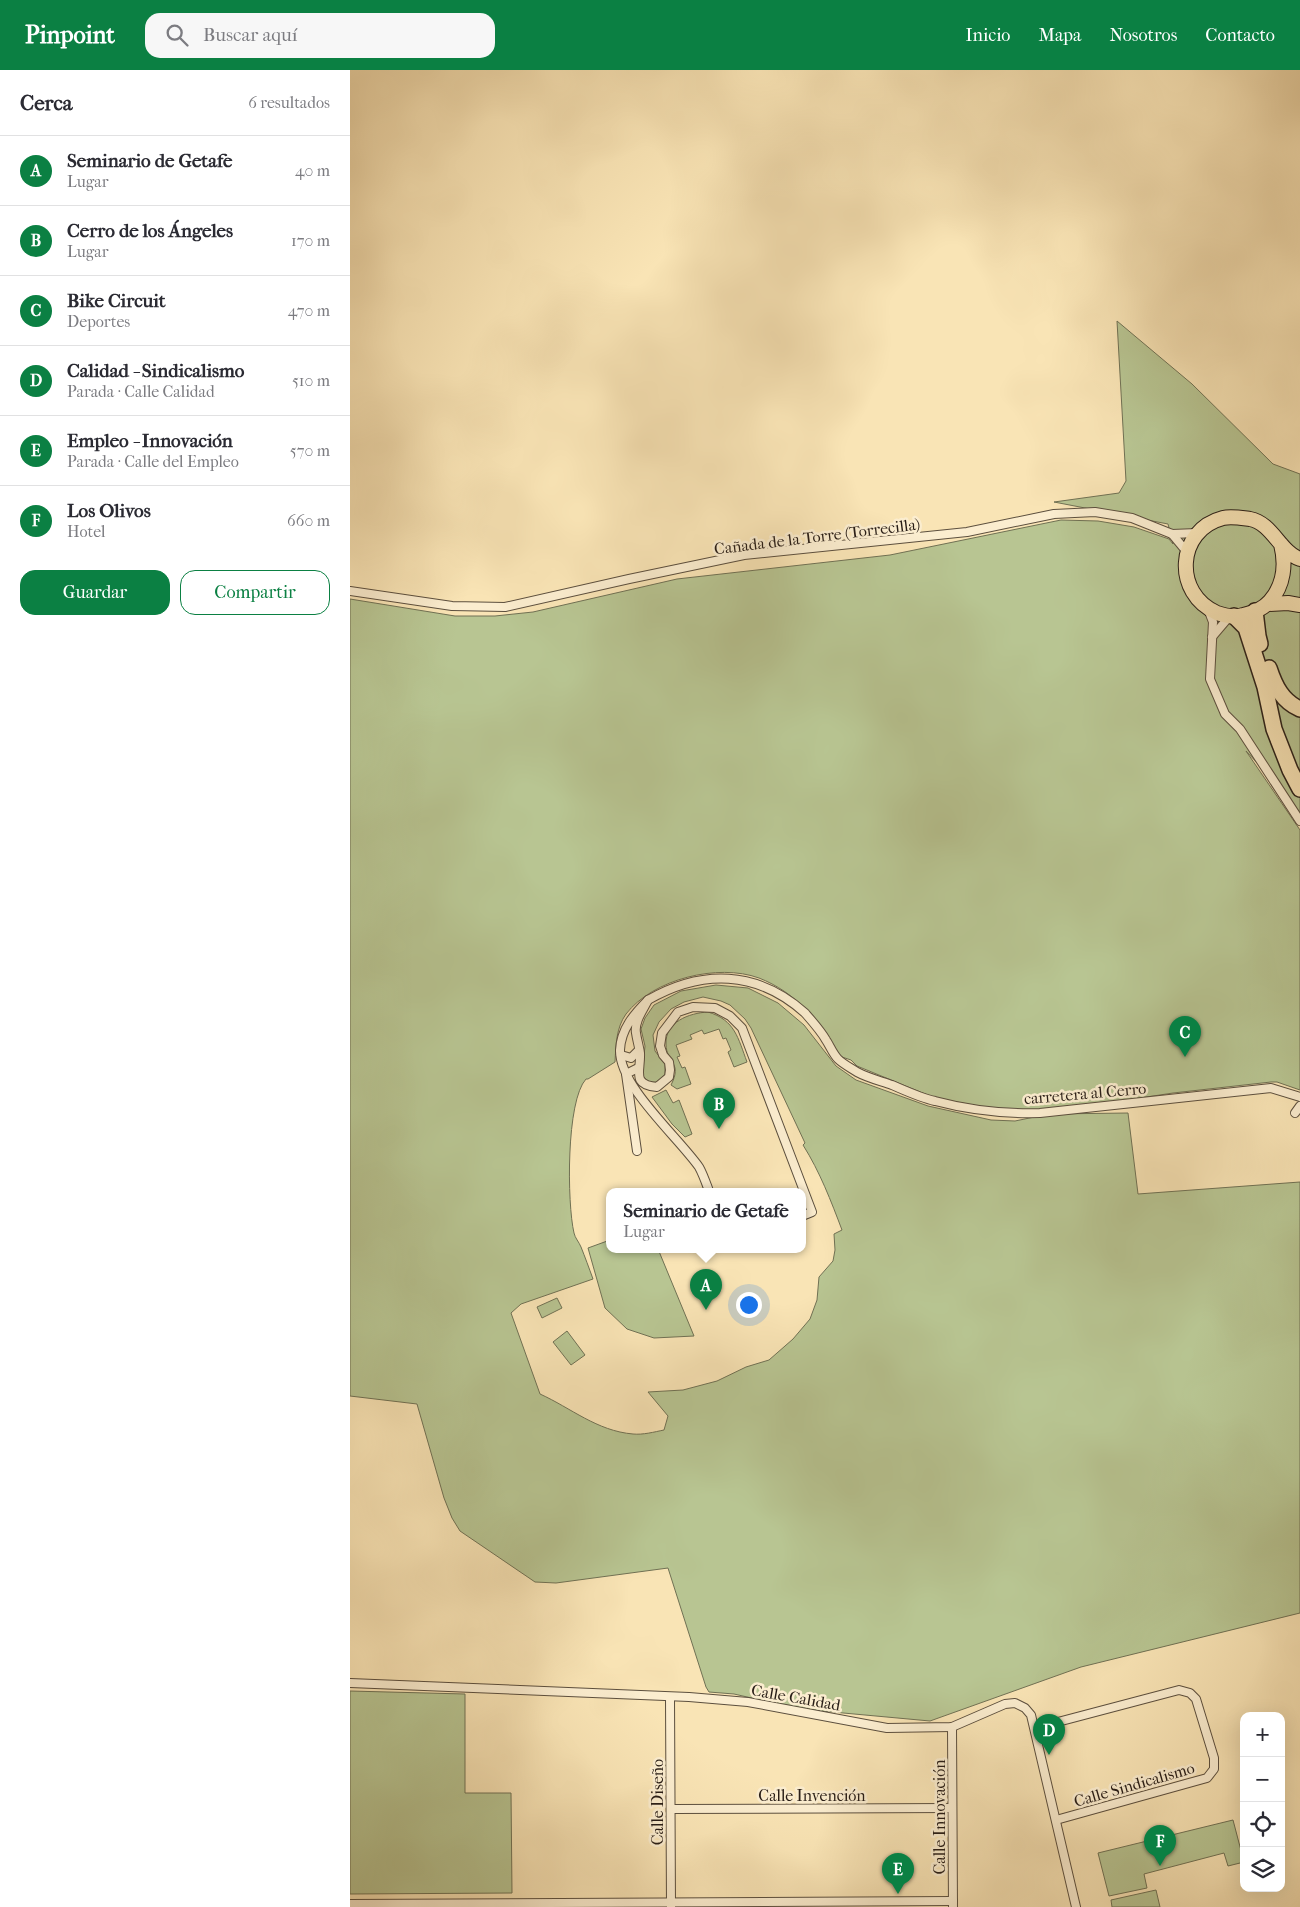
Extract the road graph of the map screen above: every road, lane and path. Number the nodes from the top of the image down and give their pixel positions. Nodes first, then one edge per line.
1 (1197, 533) junction
2 (1172, 534) junction
3 (1281, 544) junction
4 (1187, 552) junction
5 (1300, 558) edge
6 (350, 592) edge
7 (1300, 605) edge
8 (1262, 607) junction
9 (1208, 609) junction
10 (1232, 617) junction
11 (1212, 637) junction
12 (1300, 709) edge
13 (1300, 789) edge
14 (1300, 821) edge
15 (648, 1000) junction
16 (640, 1050) junction
17 (620, 1055) junction
18 (638, 1068) junction
19 (626, 1074) junction
20 (1300, 1097) edge
21 (637, 1151) dead end
22 (708, 1188) edge
23 (803, 1188) edge
24 (806, 1196) edge
25 (806, 1214) edge
26 (350, 1684) edge
27 (670, 1697) junction
28 (952, 1727) junction
29 (1035, 1728) junction
30 (952, 1808) junction
31 (671, 1809) junction
32 (1056, 1820) junction
33 (350, 1904) edge
34 (953, 1904) edge
35 (671, 1905) edge
36 (1076, 1907) edge

1 - 2 street, Cañada de la Torre (Torrecilla)
1 - 3 highway
1 - 4 highway
2 - 4 street
2 - 6 street, Cañada de la Torre (Torrecilla)
3 - 5 highway
3 - 8 highway
4 - 9 highway
7 - 8 highway
8 - 10 highway
8 - 12 highway
9 - 10 highway
9 - 11 street
10 - 11 street
10 - 13 highway
11 - 14 street
15 - 16 street
15 - 17 street
15 - 20 street, carretera al Cerro
16 - 17 street
16 - 18 street
17 - 19 street
18 - 19 street
18 - 23 street
19 - 21 street
19 - 22 street
24 - 25 street
26 - 27 street, Calle Calidad
27 - 28 street, Calle Calidad
27 - 31 street, Calle Diseño
28 - 29 street, Calle Calidad
28 - 30 street, Calle Innovación
29 - 32 street, Calle Calidad
29 - 32 street, Calle Sindicalismo
30 - 31 street, Calle Invención
30 - 34 street, Calle Innovación
31 - 35 street, Calle Diseño
32 - 36 street, Calle Calidad
33 - 35 street
34 - 35 street

